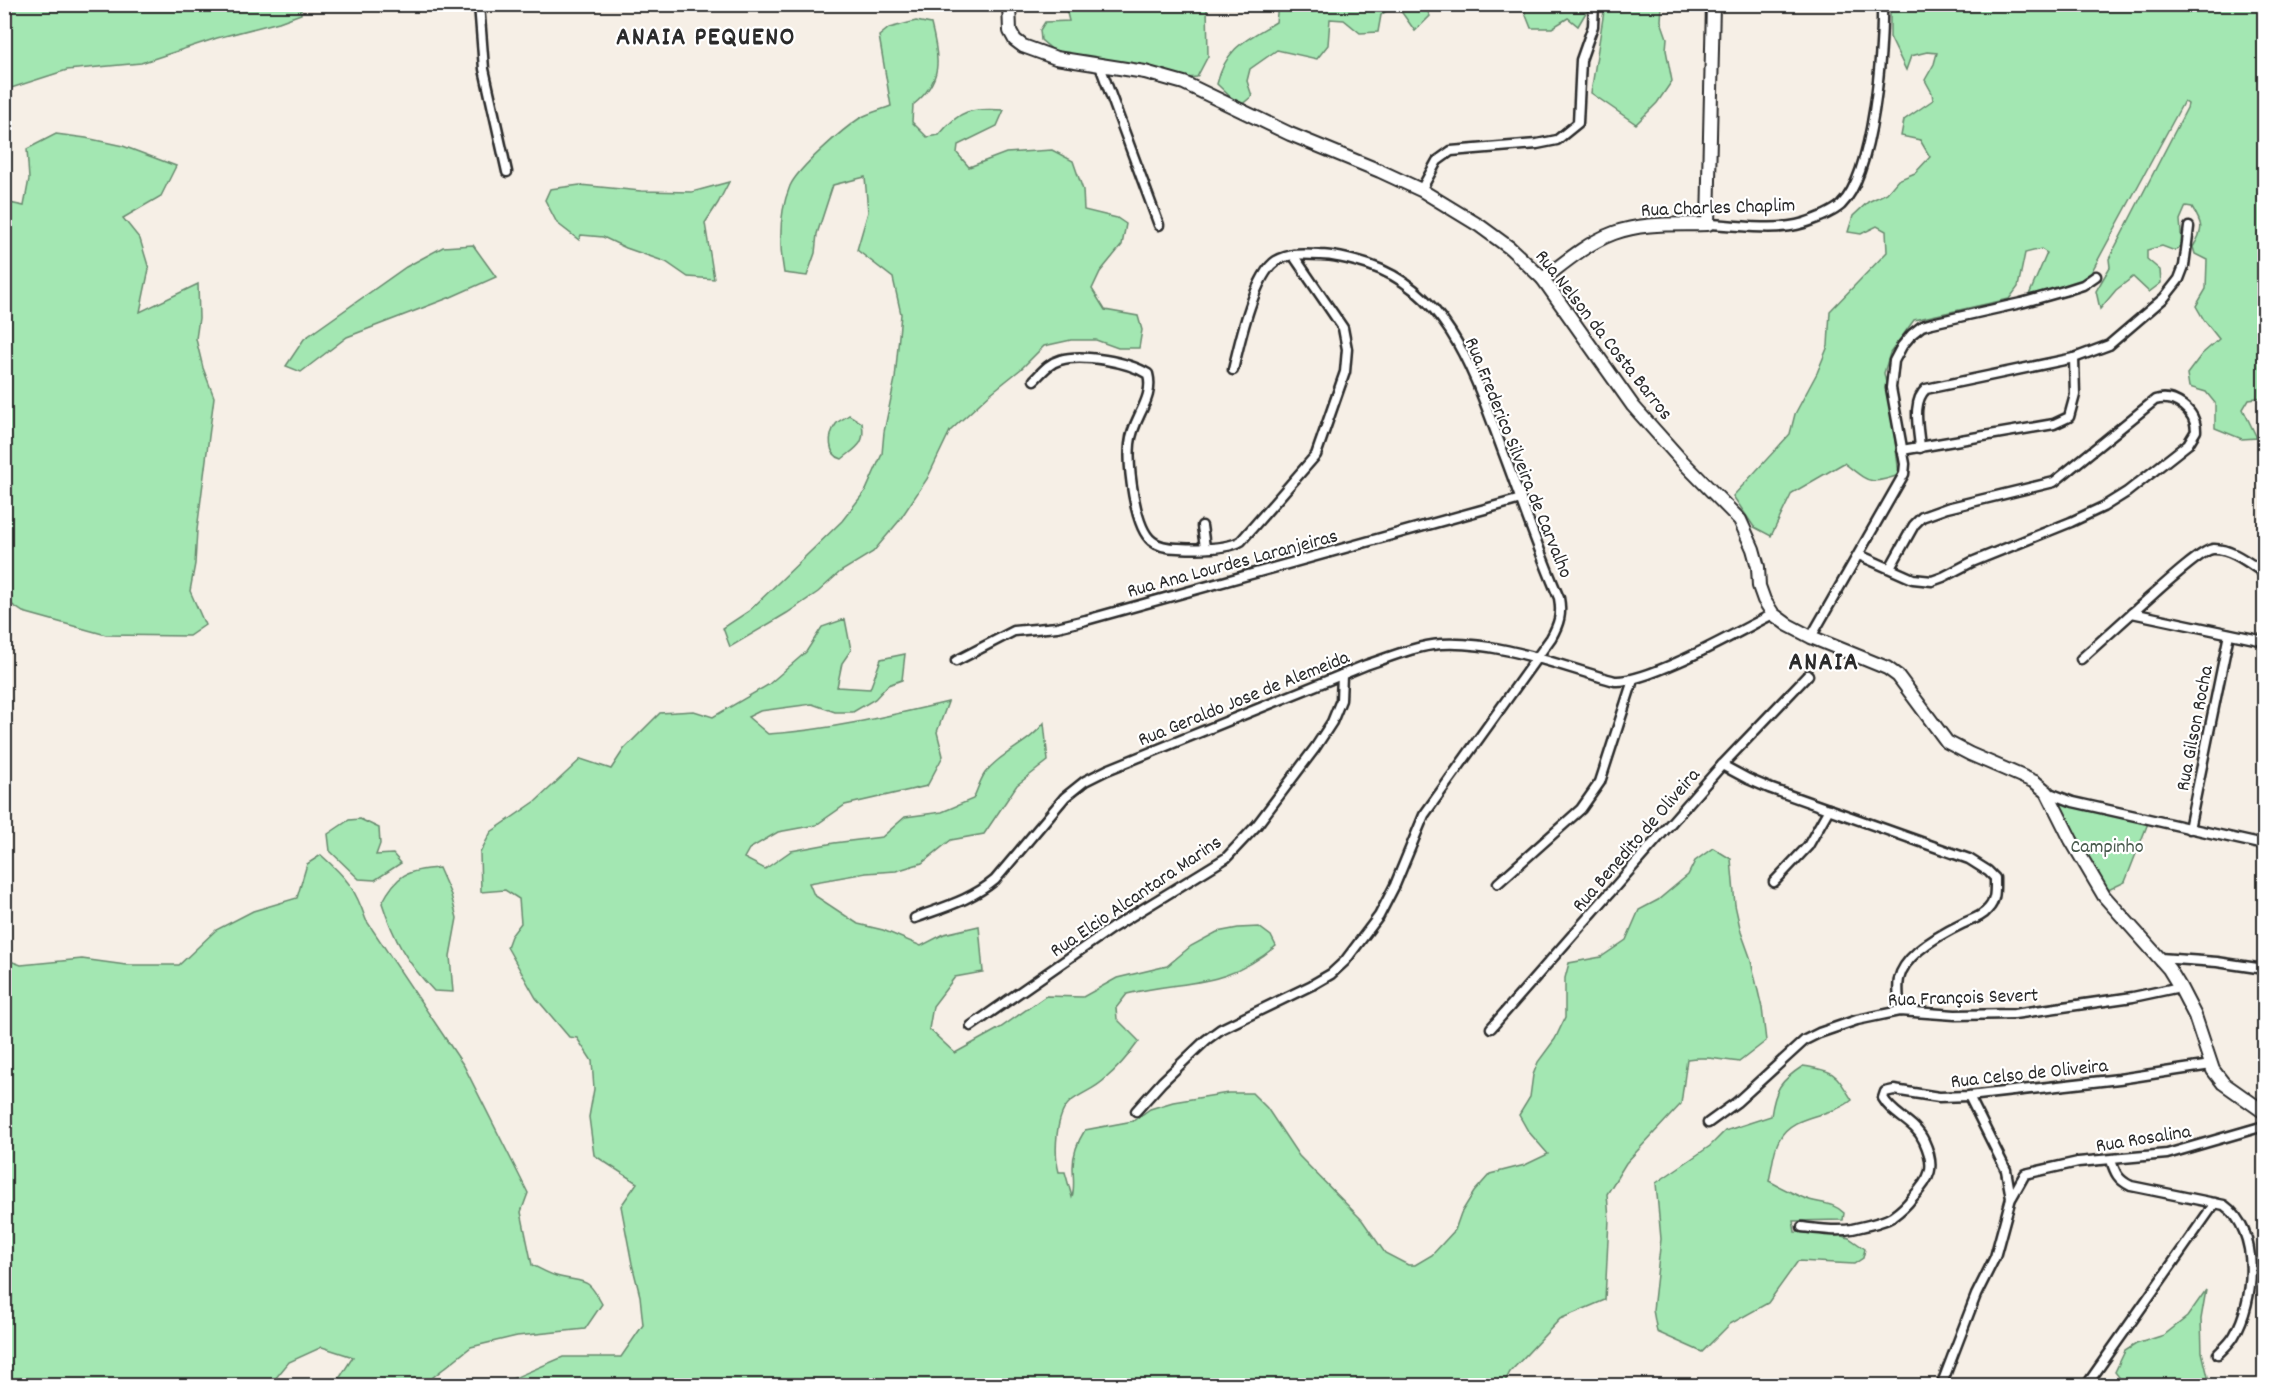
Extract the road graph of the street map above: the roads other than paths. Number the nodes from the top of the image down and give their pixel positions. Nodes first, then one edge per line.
1 (479, 4) edge
2 (1009, 4) edge
3 (1594, 4) edge
4 (1713, 4) edge
5 (1881, 4) edge
6 (1100, 66) junction
7 (507, 172) dead end
8 (1421, 190) junction
9 (1708, 224) junction
10 (1159, 225) dead end
11 (2190, 228) dead end
12 (1293, 255) junction
13 (2096, 276) dead end
14 (1542, 279) junction
15 (2074, 358) junction
16 (1233, 370) dead end
17 (1034, 380) dead end
18 (1920, 448) junction
19 (1902, 450) junction
20 (1521, 499) junction
21 (1202, 526) dead end
22 (1205, 547) junction
23 (1859, 555) junction
24 (1890, 568) junction
25 (2265, 573) edge
26 (2132, 613) junction
27 (1773, 614) junction
28 (2229, 634) junction
29 (1811, 637) junction
30 (2265, 641) edge
31 (1535, 657) junction
32 (2081, 660) dead end
33 (956, 661) dead end
34 (1342, 675) junction
35 (1808, 675) dead end
36 (1633, 680) junction
37 (1722, 765) junction
38 (2050, 797) junction
39 (1829, 809) junction
40 (2189, 829) junction
41 (2265, 845) edge
42 (1774, 882) dead end
43 (1498, 883) dead end
44 (915, 918) dead end
45 (2160, 958) junction
46 (2265, 969) edge
47 (2181, 987) junction
48 (1900, 1011) junction
49 (971, 1026) dead end
50 (1491, 1028) dead end
51 (2211, 1065) junction
52 (1969, 1096) junction
53 (1136, 1111) dead end
54 (2265, 1112) edge
55 (1707, 1124) dead end
56 (2265, 1126) edge
57 (2111, 1160) junction
58 (2006, 1170) junction
59 (2025, 1174) junction
60 (2011, 1198) junction
61 (2215, 1203) junction
62 (1802, 1227) dead end
63 (2218, 1354) dead end
64 (1941, 1386) edge
65 (2086, 1386) edge

1 - 7 street
2 - 6 street, Rua Nelson da Costa Barros
3 - 8 street
4 - 9 street
5 - 9 street, Rua Charles Chaplim
6 - 8 street, Rua Nelson da Costa Barros
6 - 10 street
8 - 14 street, Rua Nelson da Costa Barros
9 - 14 street, Rua Charles Chaplim
11 - 15 street
12 - 16 street, Rua Frederico Silveira de Carvalho
12 - 20 street, Rua Frederico Silveira de Carvalho
12 - 22 street
13 - 19 street
14 - 27 street, Rua Nelson da Costa Barros
15 - 18 street
15 - 18 street
17 - 22 street
18 - 19 street
19 - 23 street
20 - 31 street, Rua Frederico Silveira de Carvalho
20 - 33 street, Rua Ana Lourdes Laranjeiras
21 - 22 street
23 - 24 street
23 - 29 street
24 - 24 street
25 - 26 street
26 - 28 street
26 - 32 street
27 - 29 street
27 - 36 street
28 - 30 street
28 - 40 street, Rua Gilson Rocha
29 - 38 street
31 - 34 street, Rua Geraldo Jose de Alemeida
31 - 36 street, Rua Geraldo Jose de Alemeida
31 - 53 street
34 - 44 street, Rua Geraldo Jose de Alemeida
34 - 49 street, Rua Elcio Alcantara Marins
35 - 37 street, Rua Benedito de Oliveira
36 - 43 street
37 - 39 street
37 - 50 street, Rua Benedito de Oliveira
38 - 40 street
38 - 45 street
39 - 42 street
39 - 48 street
40 - 41 street
45 - 46 street
45 - 47 street
47 - 48 street, Rua François Severt
47 - 51 street
48 - 55 street, Rua François Severt
51 - 52 street, Rua Celso de Oliveira
51 - 54 street
52 - 58 street
52 - 62 street, Rua Celso de Oliveira
56 - 57 street, Rua Rosalina
57 - 59 street, Rua Rosalina
57 - 61 street
58 - 59 street, Rua Rosalina
58 - 60 street
59 - 60 street
60 - 64 street
61 - 63 street
61 - 65 street

